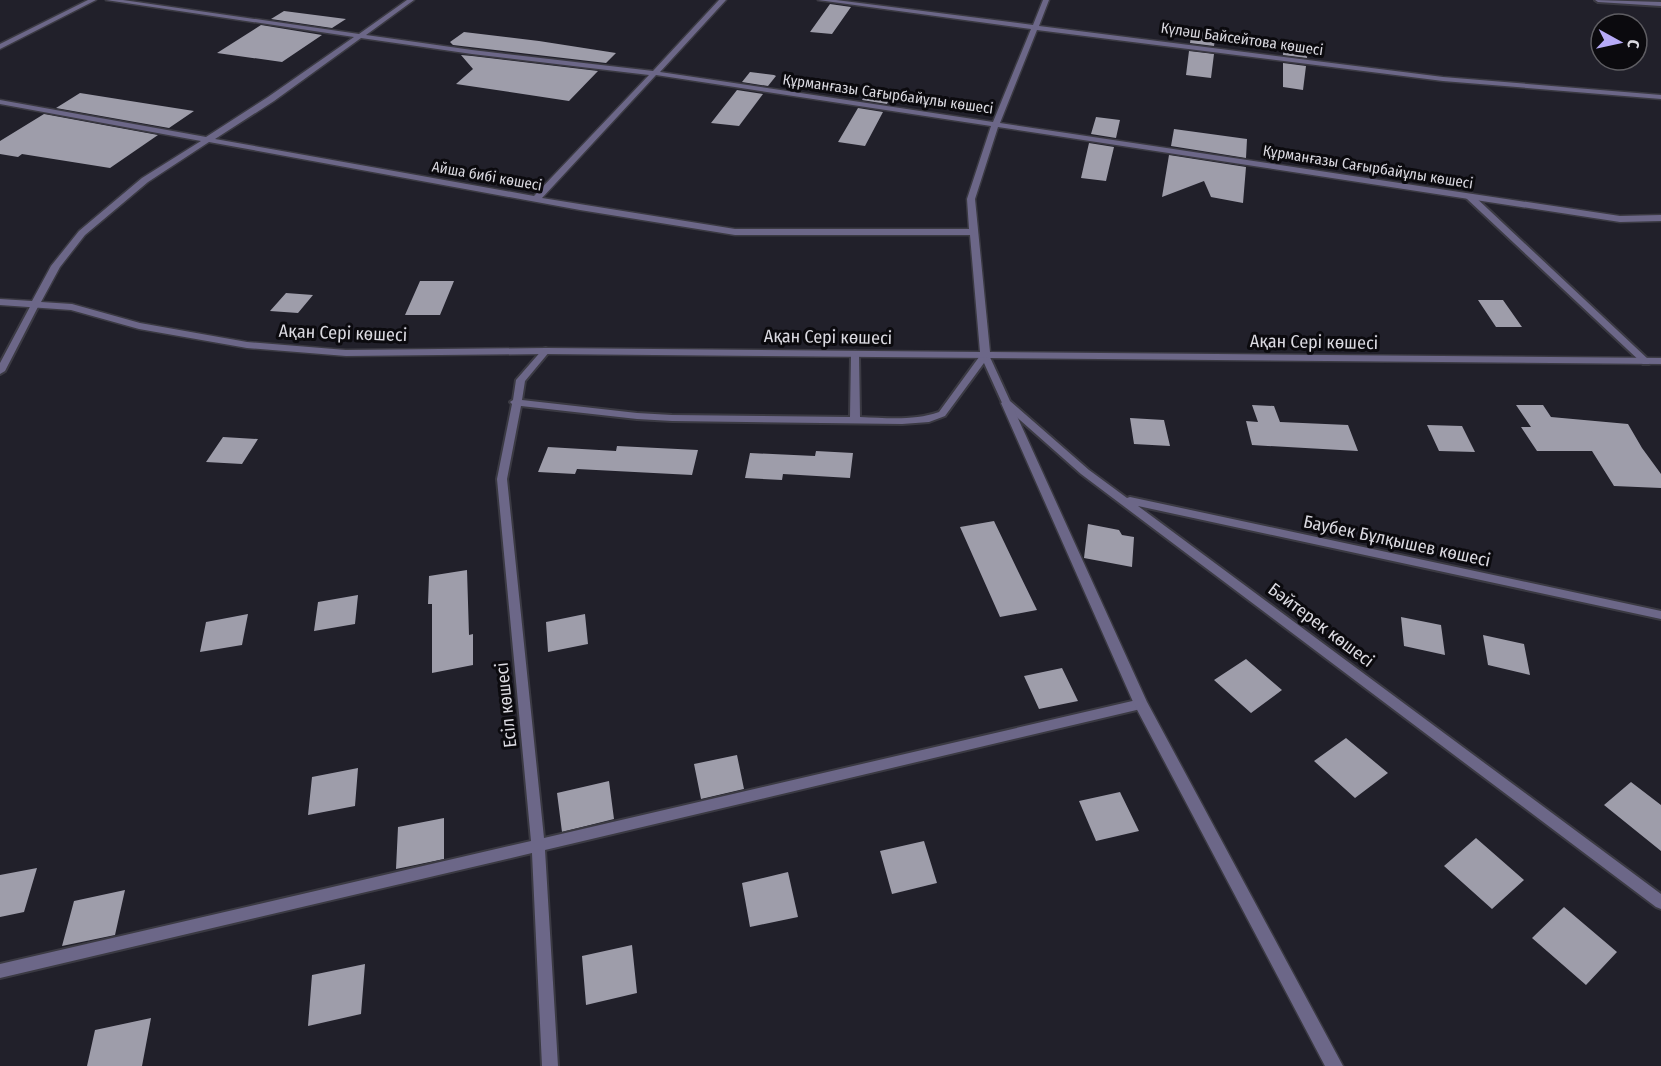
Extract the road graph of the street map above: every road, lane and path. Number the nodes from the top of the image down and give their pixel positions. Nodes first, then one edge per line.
1 (93, 0) edge
2 (109, 0) edge
3 (411, 0) edge
4 (723, 0) edge
5 (821, 0) edge
6 (1046, 0) edge
7 (1598, 0) edge
8 (1661, 4) edge
9 (1035, 26) junction
10 (358, 36) junction
11 (0, 47) edge
12 (654, 73) junction
13 (1661, 97) edge
14 (0, 102) edge
15 (996, 123) junction
16 (209, 140) junction
17 (1469, 196) junction
18 (536, 199) junction
19 (1661, 218) edge
20 (973, 232) junction
21 (0, 302) edge
22 (36, 303) junction
23 (546, 351) junction
24 (855, 354) junction
25 (985, 355) junction
26 (1646, 362) junction
27 (1661, 363) edge
28 (0, 371) edge
29 (515, 402) junction
30 (1006, 403) junction
31 (855, 420) junction
32 (1125, 500) junction
33 (1661, 615) edge
34 (1141, 705) junction
35 (538, 845) junction
36 (1661, 902) edge
37 (0, 971) edge
38 (550, 1066) edge
39 (1334, 1066) edge

1 - 11 street
2 - 10 street, Құрманғазы Сағырбайұлы көшесі
3 - 10 street
4 - 12 street
5 - 9 street, Күләш Байсейтова көшесі
6 - 9 street
7 - 8 lane
9 - 13 street, Күләш Байсейтова көшесі
9 - 15 street
10 - 12 street, Құрманғазы Сағырбайұлы көшесі
10 - 16 street
12 - 15 street, Құрманғазы Сағырбайұлы көшесі
12 - 18 street
14 - 16 street, Айша бибі көшесі
15 - 17 street, Құрманғазы Сағырбайұлы көшесі
15 - 20 street
16 - 18 street, Айша бибі көшесі
16 - 22 street
17 - 19 street, Құрманғазы Сағырбайұлы көшесі
17 - 26 lane
18 - 20 street, Айша бибі көшесі
20 - 25 street
21 - 22 street, Ақан Сері көшесі
22 - 23 street, Ақан Сері көшесі
22 - 28 lane
23 - 24 street, Ақан Сері көшесі
23 - 29 lane, Есіл көшесі
24 - 25 street, Ақан Сері көшесі
24 - 31 lane
25 - 26 street, Ақан Сері көшесі
25 - 30 lane, Бәйтерек көшесі
25 - 31 lane
26 - 27 street, Ақан Сері көшесі
29 - 31 lane
29 - 35 lane, Есіл көшесі
30 - 32 lane, Бәйтерек көшесі
30 - 34 street
32 - 33 lane, Баубек Бұлқышев көшесі
32 - 36 lane, Бәйтерек көшесі
34 - 35 lane
34 - 39 street
35 - 37 lane
35 - 38 lane, Есіл көшесі

